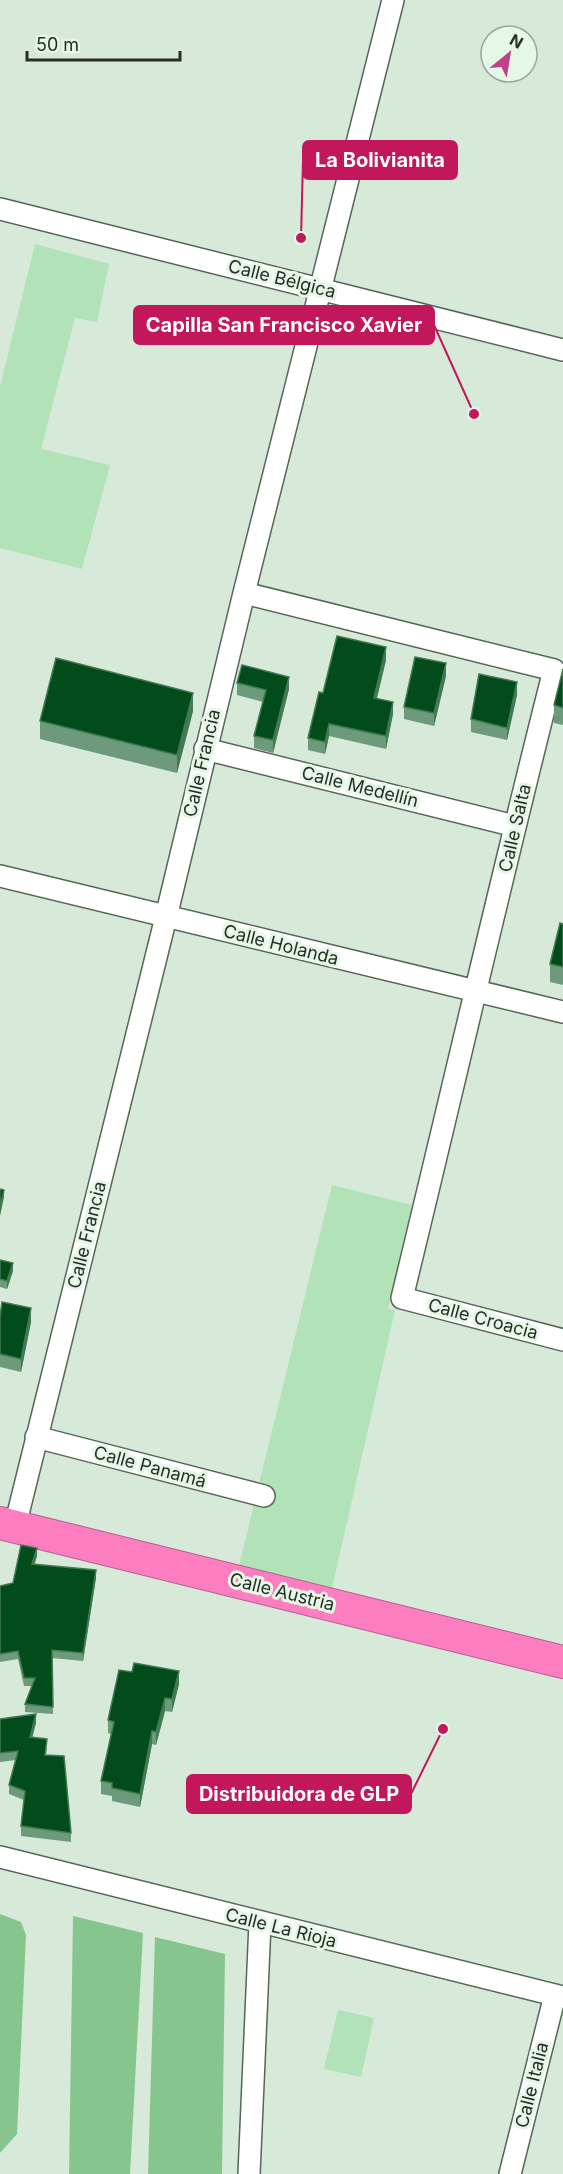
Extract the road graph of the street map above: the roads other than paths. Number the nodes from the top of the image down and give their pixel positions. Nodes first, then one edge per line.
1 (393, 0) edge
2 (0, 209) edge
3 (320, 288) junction
4 (563, 350) edge
5 (244, 593) junction
6 (206, 749) junction
7 (514, 826) junction
8 (0, 876) edge
9 (166, 917) junction
10 (477, 992) junction
11 (563, 1012) edge
12 (402, 1298) joint
13 (563, 1340) edge
14 (36, 1437) junction
15 (264, 1496) dead end
16 (8, 1524) edge
17 (563, 1662) edge
18 (0, 1857) edge
19 (260, 1923) junction
20 (559, 1996) edge
21 (249, 2174) edge
22 (510, 2174) edge

1 - 3 street, Calle Francia
2 - 3 street, Calle Bélgica
3 - 4 street, Calle Bélgica
3 - 5 street, Calle Francia
5 - 6 street, Calle Francia
5 - 7 street, Calle Salta
6 - 7 street, Calle Medellín
6 - 9 street, Calle Francia
7 - 10 street, Calle Salta
8 - 9 street, Calle Holanda
9 - 10 street, Calle Holanda
9 - 14 street, Calle Francia
10 - 11 street, Calle Holanda
10 - 12 street, Calle Salta
12 - 13 street, Calle Croacia
14 - 15 street, Calle Panamá
14 - 16 street, Calle Francia
16 - 17 highway, Calle Austria
18 - 19 street, Calle La Rioja
19 - 20 street, Calle La Rioja
19 - 21 street
20 - 22 street, Calle Italia

